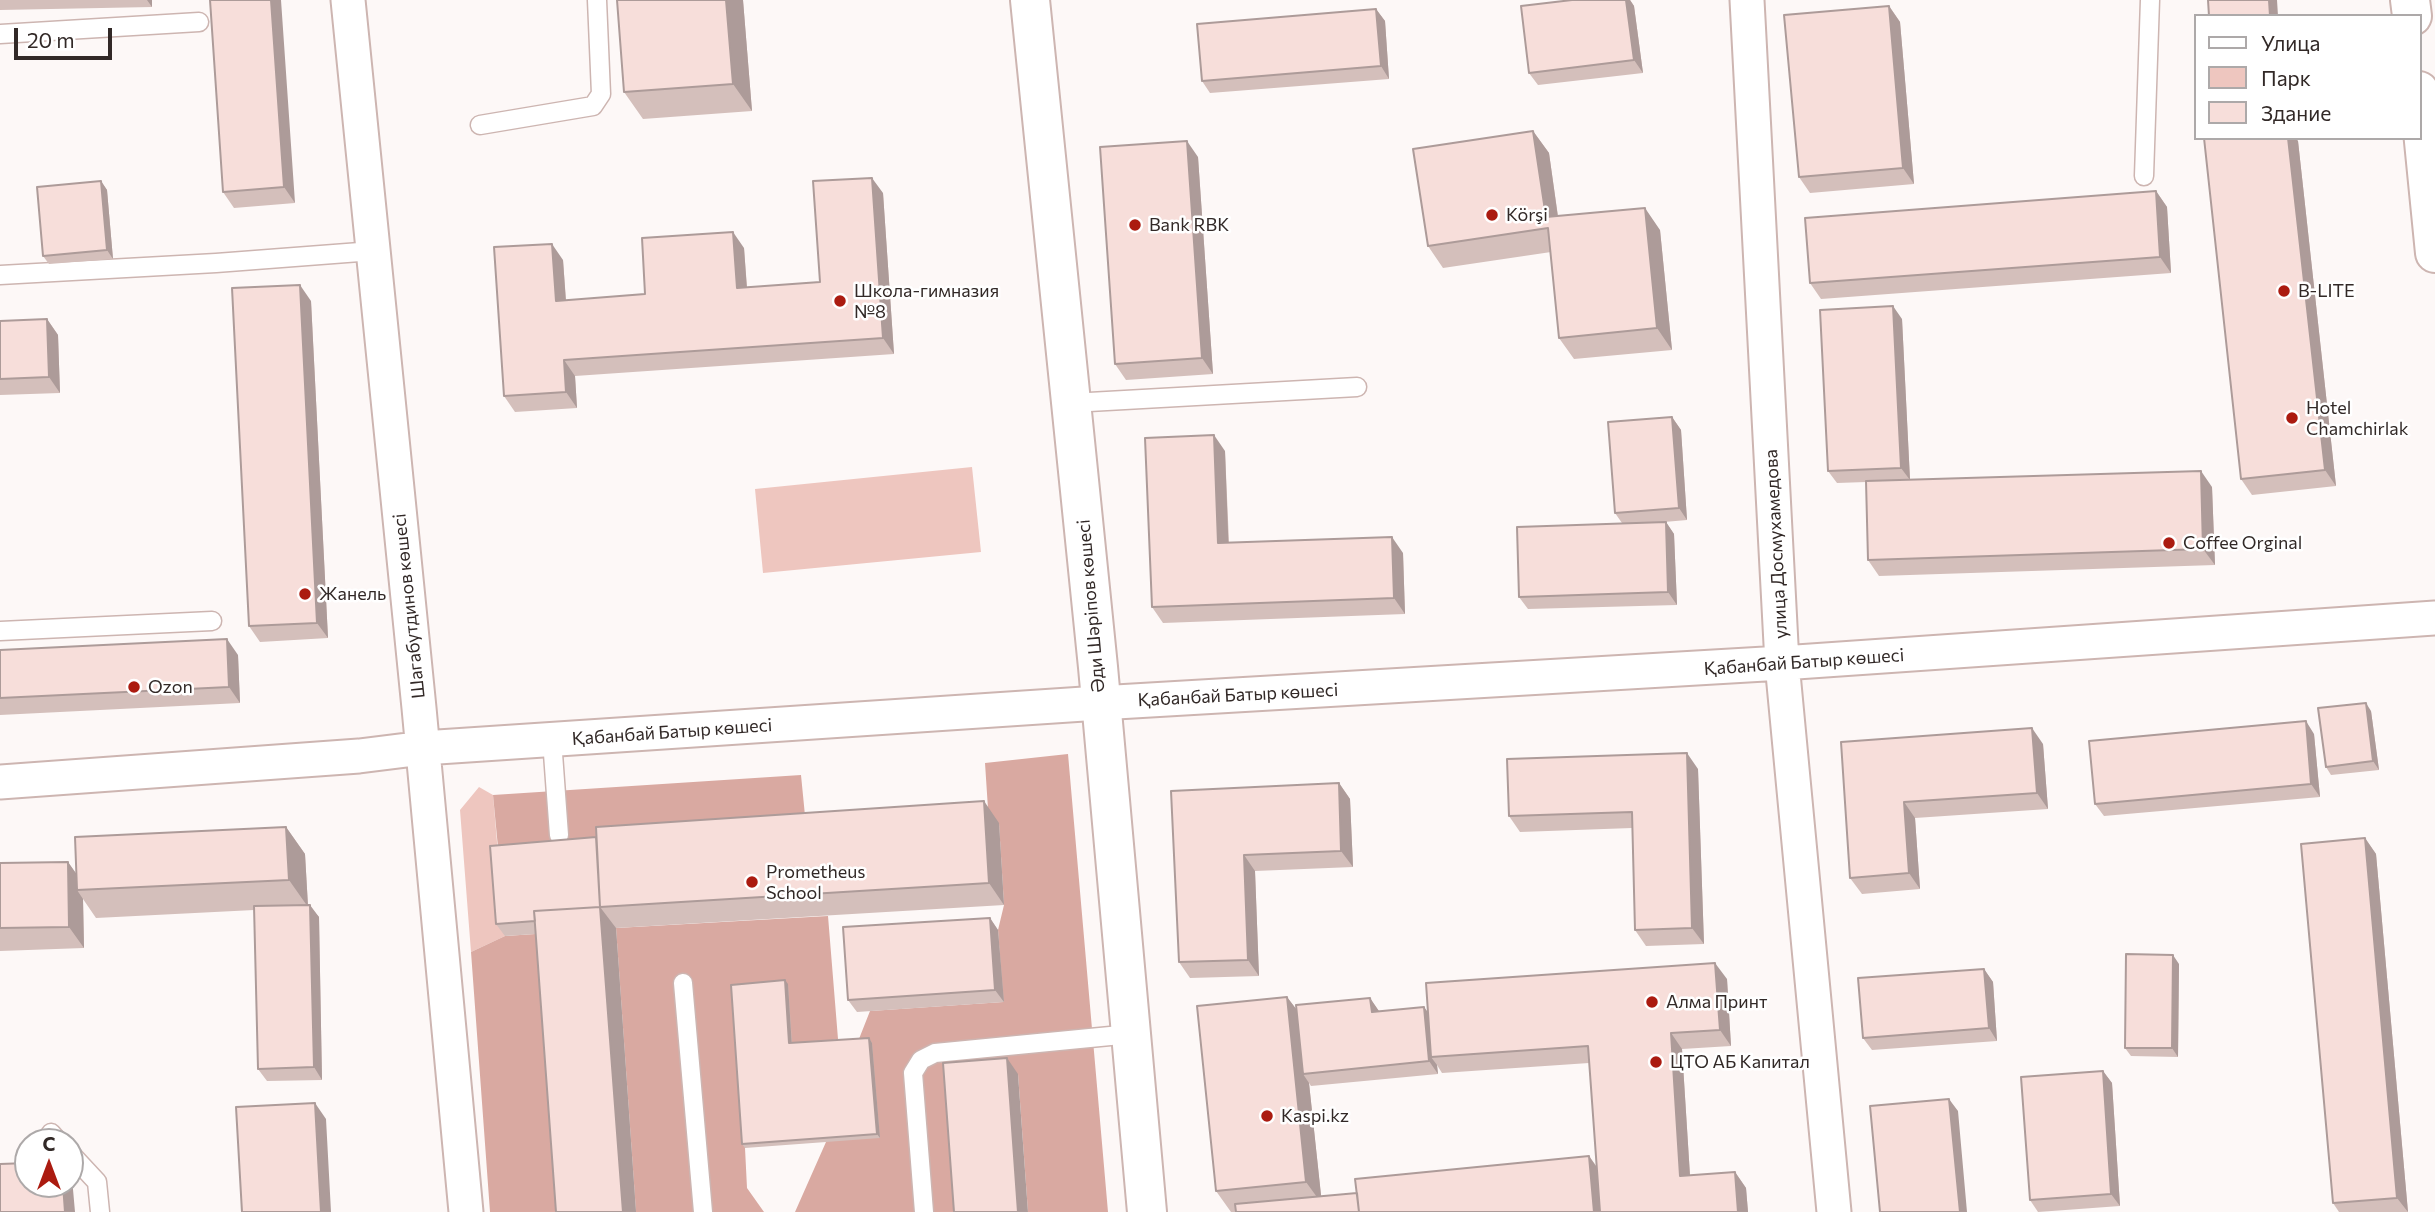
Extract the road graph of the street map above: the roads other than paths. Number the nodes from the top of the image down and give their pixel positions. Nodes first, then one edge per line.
1 (348, 0) edge
2 (597, 0) edge
3 (1030, 0) edge
4 (1747, 0) edge
5 (2150, 0) edge
6 (199, 22) dead end
7 (0, 34) edge
8 (2421, 111) edge
9 (480, 125) dead end
10 (2144, 176) dead end
11 (373, 251) junction
12 (2435, 253) edge
13 (0, 275) edge
14 (1357, 387) dead end
15 (1071, 403) junction
16 (2435, 618) edge
17 (212, 621) dead end
18 (0, 631) edge
19 (1782, 663) junction
20 (1099, 703) junction
21 (552, 740) junction
22 (423, 748) junction
23 (0, 782) edge
24 (559, 835) dead end
25 (683, 983) dead end
26 (1131, 1034) junction
27 (84, 1168) edge
28 (100, 1212) edge
29 (466, 1212) edge
30 (703, 1212) edge
31 (924, 1212) edge
32 (1147, 1212) edge
33 (1834, 1212) edge

1 - 11 street, Шагабутдинов көшесі
2 - 9 lane
3 - 15 street, Әди Шәріпов көшесі
4 - 19 street, улица Досмухамедова
5 - 10 lane
6 - 7 lane
8 - 12 street
11 - 13 lane
11 - 22 street, Шагабутдинов көшесі
14 - 15 lane
15 - 20 street, Әди Шәріпов көшесі
16 - 19 street, Қабанбай Батыр көшесі
17 - 18 lane
19 - 20 street, Қабанбай Батыр көшесі
19 - 33 street, улица Досмухамедова
20 - 21 street, Қабанбай Батыр көшесі
20 - 26 street, Әди Шәріпов көшесі
21 - 22 street, Қабанбай Батыр көшесі
21 - 24 lane
22 - 23 street, Қабанбай Батыр көшесі
22 - 29 street, Шагабутдинов көшесі
25 - 30 lane
26 - 31 lane
26 - 32 street, Әди Шәріпов көшесі
27 - 28 lane

